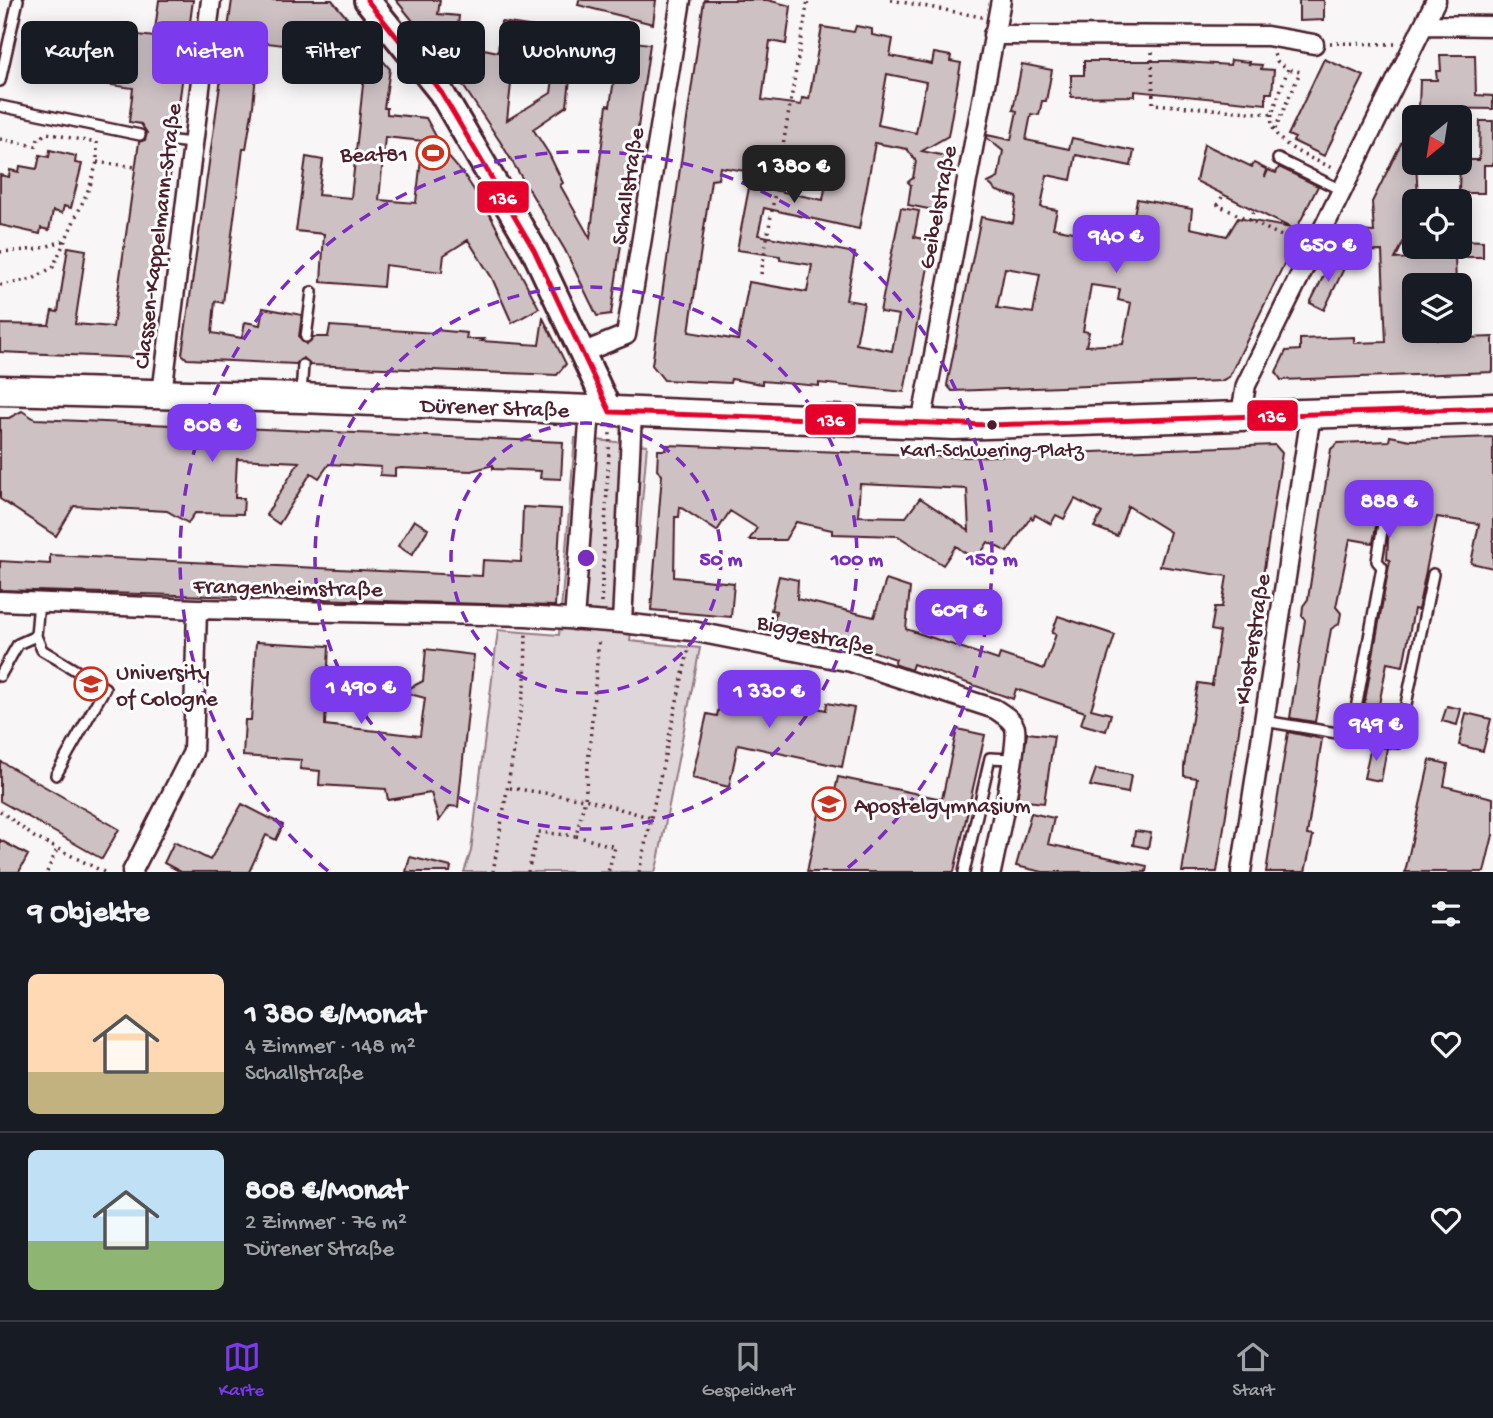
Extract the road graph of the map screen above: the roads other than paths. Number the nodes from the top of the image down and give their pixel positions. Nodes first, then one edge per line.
1 (18, 0) edge
2 (211, 0) edge
3 (367, 0) edge
4 (681, 0) edge
5 (1000, 0) edge
6 (1436, 0) edge
7 (1424, 24) junction
8 (1493, 26) edge
9 (995, 27) junction
10 (1314, 44) road end
11 (0, 81) edge
12 (0, 106) edge
13 (140, 135) dead end
14 (1278, 159) dead end
15 (1345, 183) junction
16 (312, 292) dead end
17 (306, 337) dead end
18 (584, 352) junction
19 (303, 365) dead end
20 (0, 390) edge
21 (162, 394) junction
22 (301, 397) junction
23 (1493, 408) edge
24 (611, 412) junction
25 (1311, 414) junction
26 (1244, 416) junction
27 (921, 424) junction
28 (1383, 524) dead end
29 (1433, 574) dead end
30 (0, 601) edge
31 (39, 601) junction
32 (197, 609) junction
33 (574, 620) junction
34 (622, 623) junction
35 (36, 636) junction
36 (0, 676) edge
37 (1264, 721) junction
38 (1351, 736) junction
39 (1012, 759) junction
40 (56, 775) dead end
41 (132, 872) edge
42 (964, 872) edge
43 (991, 872) edge
44 (1241, 872) edge

1 - 11 lane
2 - 21 street, Classen-Kappelmann-Straße
3 - 18 street
4 - 18 street, Schallstraße
5 - 9 street, Geibelstraße
6 - 7 street
7 - 8 street
7 - 15 street
9 - 10 street
9 - 27 street, Geibelstraße
12 - 13 lane
14 - 15 lane
15 - 26 street
16 - 17 lane
18 - 24 street
19 - 22 lane
20 - 21 main road, Dürener Straße
21 - 22 main road, Dürener Straße
22 - 24 main road, Dürener Straße
23 - 25 main road, Dürener Straße
24 - 27 main road, Dürener Straße
24 - 33 street
24 - 34 street
25 - 26 main road, Dürener Straße
25 - 37 street, Klosterstraße
26 - 27 main road, Dürener Straße
28 - 38 lane
29 - 38 lane
30 - 31 street, Frangenheimstraße
31 - 32 street, Frangenheimstraße
31 - 35 lane
32 - 33 street, Frangenheimstraße
32 - 41 street
33 - 34 street, Biggestraße
34 - 39 street, Biggestraße
35 - 36 lane
35 - 40 lane
37 - 38 lane
37 - 44 street, Klosterstraße
39 - 42 lane
39 - 43 street, Biggestraße

